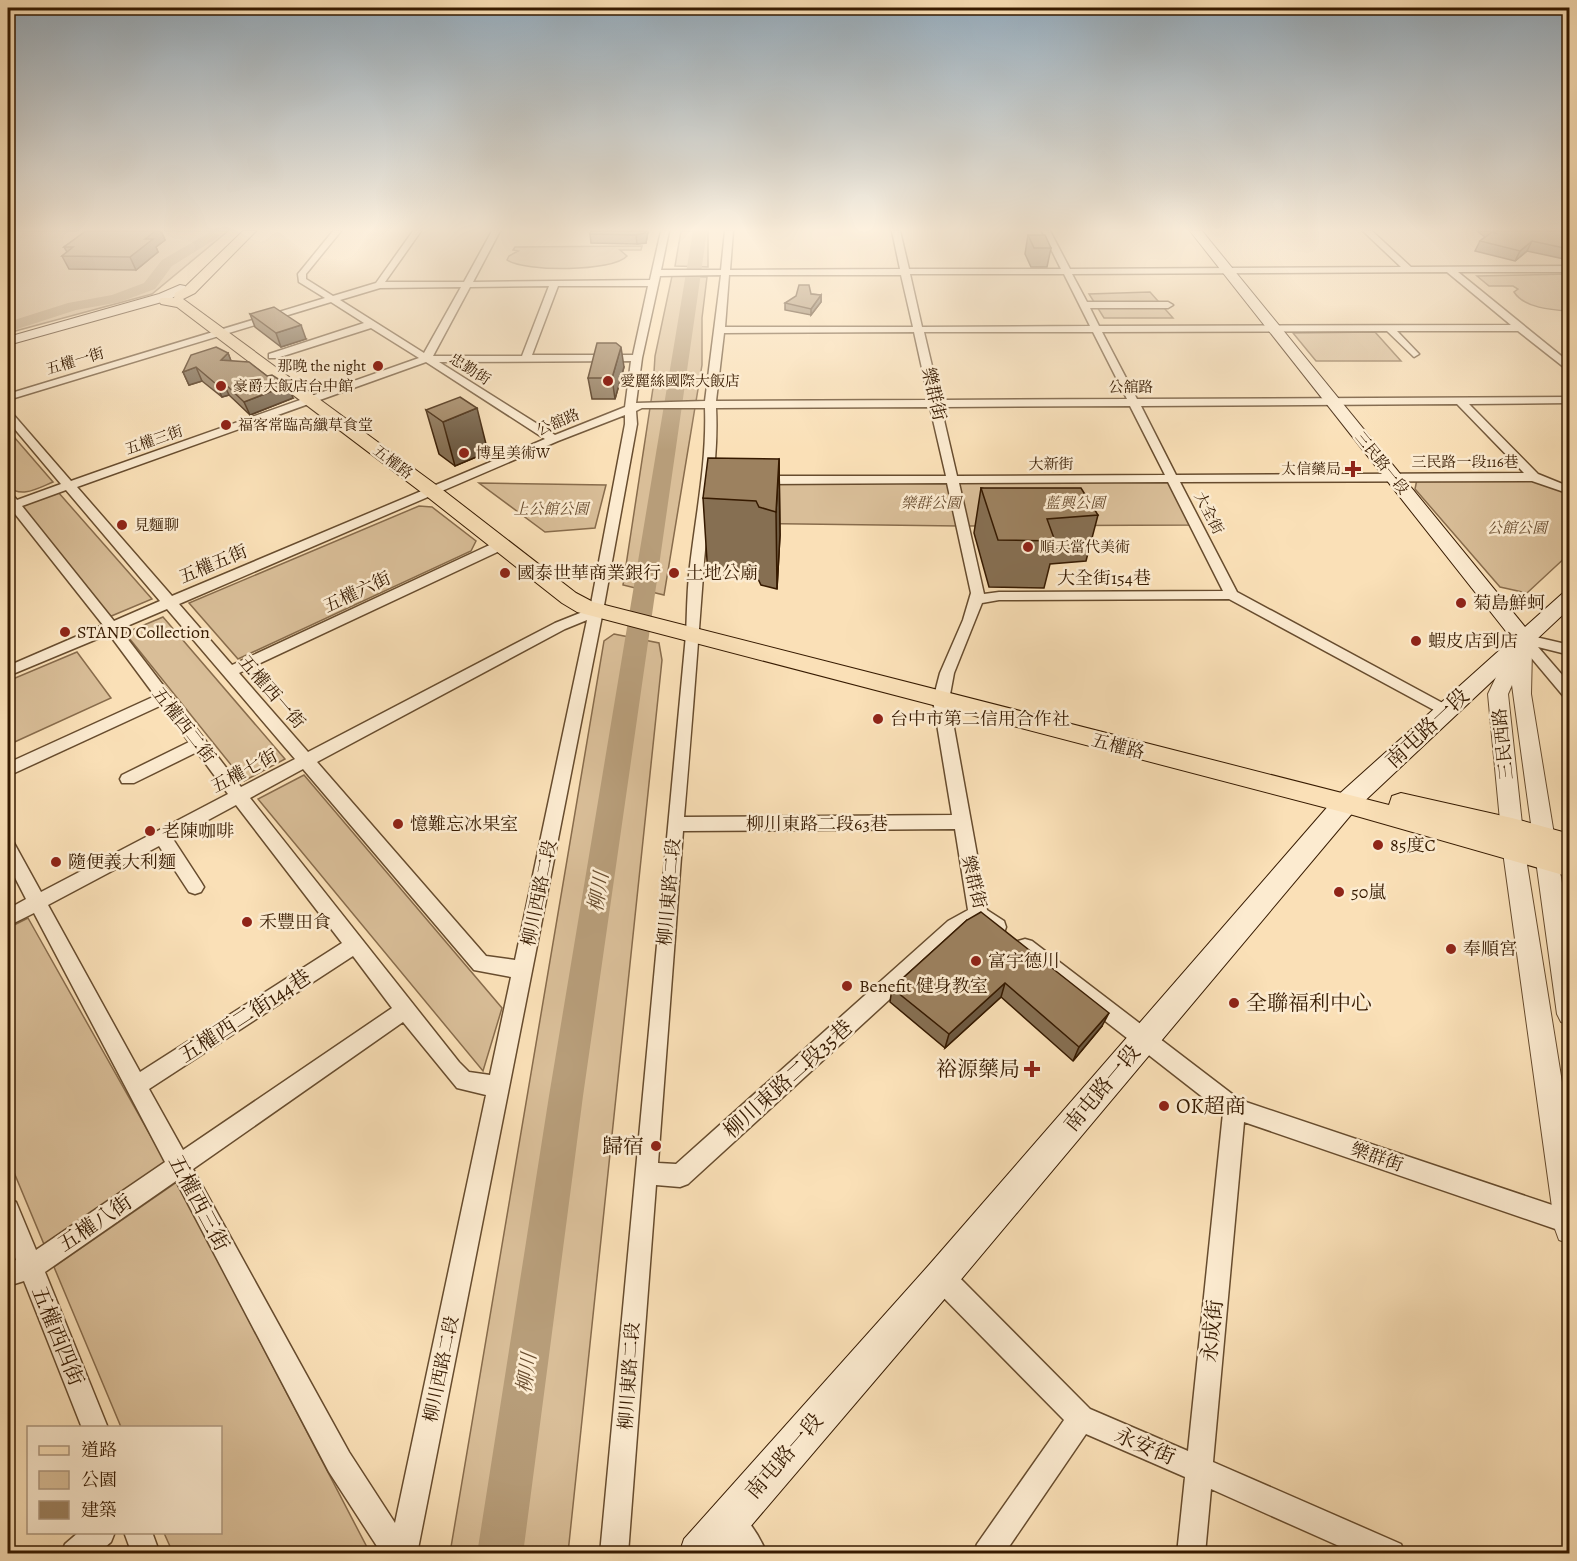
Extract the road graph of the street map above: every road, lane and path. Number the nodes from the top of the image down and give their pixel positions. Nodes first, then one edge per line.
1 (148, 304) edge
2 (151, 304) edge
3 (189, 304) edge
4 (316, 304) edge
5 (340, 304) edge
6 (457, 304) edge
7 (547, 304) edge
8 (649, 304) edge
9 (722, 304) edge
10 (913, 304) edge
11 (1168, 304) dead end
12 (1255, 304) edge
13 (1491, 304) edge
14 (1084, 305) joint
15 (372, 324) junction
16 (1274, 328) junction
17 (1389, 328) junction
18 (1520, 328) junction
19 (1096, 329) junction
20 (720, 330) junction
21 (919, 330) junction
22 (228, 331) junction
23 (8, 341) edge
24 (8, 346) edge
25 (1414, 354) dead end
26 (273, 356) junction
27 (637, 358) junction
28 (426, 359) junction
29 (526, 359) junction
30 (1569, 369) edge
31 (8, 398) edge
32 (318, 398) junction
33 (1569, 400) edge
34 (1460, 401) junction
35 (1134, 402) junction
36 (1333, 402) junction
37 (936, 403) junction
38 (702, 404) junction
39 (640, 405) junction
40 (8, 415) edge
41 (554, 440) junction
42 (1393, 477) junction
43 (1534, 477) junction
44 (952, 479) junction
45 (1173, 479) junction
46 (743, 480) edge
47 (68, 486) junction
48 (440, 488) junction
49 (1569, 491) edge
50 (10, 503) edge
51 (501, 545) junction
52 (1232, 595) junction
53 (1569, 597) edge
54 (976, 600) junction
55 (169, 603) junction
56 (605, 606) junction
57 (110, 627) junction
58 (694, 627) junction
59 (1523, 639) junction
60 (1569, 650) edge
61 (8, 671) edge
62 (229, 672) junction
63 (941, 693) junction
64 (1569, 694) edge
65 (163, 698) junction
66 (1445, 711) junction
67 (199, 744) junction
68 (306, 760) junction
69 (8, 770) edge
70 (128, 780) dead end
71 (238, 796) junction
72 (1352, 798) junction
73 (960, 822) junction
74 (675, 824) junction
75 (162, 837) junction
76 (1513, 840) junction
77 (1569, 845) edge
78 (8, 848) edge
79 (1552, 854) edge
80 (195, 887) dead end
81 (37, 903) junction
82 (978, 914) junction
83 (8, 918) edge
84 (354, 945) junction
85 (522, 970) junction
86 (405, 1010) junction
87 (1569, 1014) edge
88 (1144, 1038) junction
89 (136, 1086) junction
90 (499, 1087) junction
91 (1234, 1108) junction
92 (178, 1166) junction
93 (645, 1173) junction
94 (8, 1210) edge
95 (1569, 1225) edge
96 (19, 1271) edge
97 (941, 1277) junction
98 (1081, 1418) junction
99 (94, 1426) edge
100 (1199, 1470) junction
101 (728, 1520) junction
102 (100, 1534) edge
103 (138, 1534) edge
104 (75, 1554) edge
105 (146, 1554) edge
106 (401, 1554) edge
107 (614, 1554) edge
108 (699, 1554) edge
109 (753, 1554) edge
110 (987, 1554) edge
111 (1191, 1554) edge
112 (1391, 1554) edge

1 - 23 main road
2 - 24 main road
3 - 22 main road, 五權路
4 - 22 street, 五權一街
5 - 15 street, 忠勤街
6 - 28 street
7 - 29 street
8 - 27 street, 柳川西路二段
9 - 20 street, 柳川東路二段
10 - 21 street, 樂群街
11 - 14 street
12 - 16 main road, 三民路一段
13 - 18 street
14 - 19 street, 大全街
15 - 26 street
15 - 28 street, 忠勤街
16 - 17 street
16 - 19 street
16 - 36 main road, 三民路一段
17 - 18 street
17 - 25 street
18 - 30 street
19 - 21 street
19 - 35 street, 大全街
20 - 21 street
20 - 38 street, 柳川東路二段
21 - 37 street, 樂群街
22 - 26 main road, 五權路
22 - 31 street, 五權一街
22 - 32 main road, 五權路
26 - 32 main road, 五權路
27 - 29 street
27 - 39 street, 柳川西路二段
28 - 29 street
28 - 32 street, 五權三街
28 - 41 street, 忠勤街
32 - 47 street, 五權三街
32 - 48 main road, 五權路
33 - 34 street, 公舘路
34 - 36 street, 公舘路
34 - 43 street
35 - 36 street, 公舘路
35 - 37 street, 公舘路
35 - 45 street, 大全街
36 - 42 main road, 三民路一段
37 - 38 street, 公舘路
37 - 44 street, 樂群街
38 - 39 street, 公舘路
38 - 58 street, 柳川東路二段
39 - 41 street, 公舘路
39 - 56 street, 柳川西路二段
40 - 47 street, 五權西一街
41 - 48 street, 公舘路
42 - 43 street, 三民路一段116巷
42 - 45 street, 大新街
42 - 59 main road, 三民路一段
43 - 49 street, 三民路一段116巷
44 - 45 street, 大新街
44 - 46 street, 大新街
44 - 54 street, 樂群街
45 - 52 street, 大全街
47 - 50 street, 五權三街
47 - 55 street, 五權西一街
48 - 51 main road, 五權路
48 - 55 street, 五權五街
48 - 56 main road, 五權路
50 - 57 street, 五權西二街
51 - 56 main road, 五權路
51 - 62 street, 五權六街
52 - 54 street, 大全街154巷
52 - 66 street
53 - 59 main road, 南屯路一段
54 - 63 street, 樂群街
55 - 57 street, 五權五街
55 - 62 street, 五權西一街
56 - 58 main road, 五權路
56 - 68 street, 五權七街
56 - 85 street, 柳川西路二段
57 - 61 street, 五權五街
57 - 65 street, 五權西二街
58 - 63 main road, 五權路
58 - 74 street, 柳川東路二段
59 - 60 street
59 - 64 street, 三民路一段
59 - 66 main road, 南屯路一段
59 - 76 street, 三民西路
59 - 79 street, 三民西路
62 - 68 street, 五權西一街
63 - 72 main road, 五權路
63 - 73 street, 樂群街
65 - 67 street, 五權西二街
65 - 69 street
66 - 72 main road, 南屯路一段
67 - 70 street
67 - 71 street, 五權西二街
68 - 71 street, 五權七街
68 - 85 street, 五權西一街
71 - 75 street, 五權七街
71 - 84 street, 五權西二街
72 - 76 main road, 五權路
72 - 88 main road, 南屯路一段
73 - 74 street, 柳川東路二段63巷
73 - 82 street, 樂群街
74 - 93 street, 柳川東路二段
75 - 80 street
75 - 81 street, 五權七街
76 - 79 main road, 五權路
76 - 95 street, 三民西路
77 - 79 main road, 五權路
78 - 81 street, 五權西三街
79 - 87 street, 三民西路
81 - 83 street, 五權七街
81 - 89 street, 五權西三街
82 - 88 street, 樂群街
82 - 93 street, 柳川東路二段35巷
84 - 86 street, 五權西二街
84 - 89 street, 五權西二街144巷
85 - 90 street, 柳川西路二段
86 - 90 street, 五權西二街
86 - 92 street
88 - 91 street, 樂群街
88 - 97 main road, 南屯路一段
89 - 92 street, 五權西三街
90 - 106 street, 柳川西路二段
91 - 95 street, 樂群街
91 - 100 street, 永成街
92 - 96 street, 五權八街
92 - 106 street, 五權西三街
93 - 107 street, 柳川東路二段
94 - 96 street, 五權西四街
96 - 99 street, 五權西四街
97 - 98 street, 永安街
97 - 101 main road, 南屯路一段
98 - 100 street, 永安街
98 - 110 street
100 - 111 street, 永成街
100 - 112 street, 永安街
101 - 108 main road, 南屯路一段
101 - 109 street
102 - 104 street
103 - 105 street

